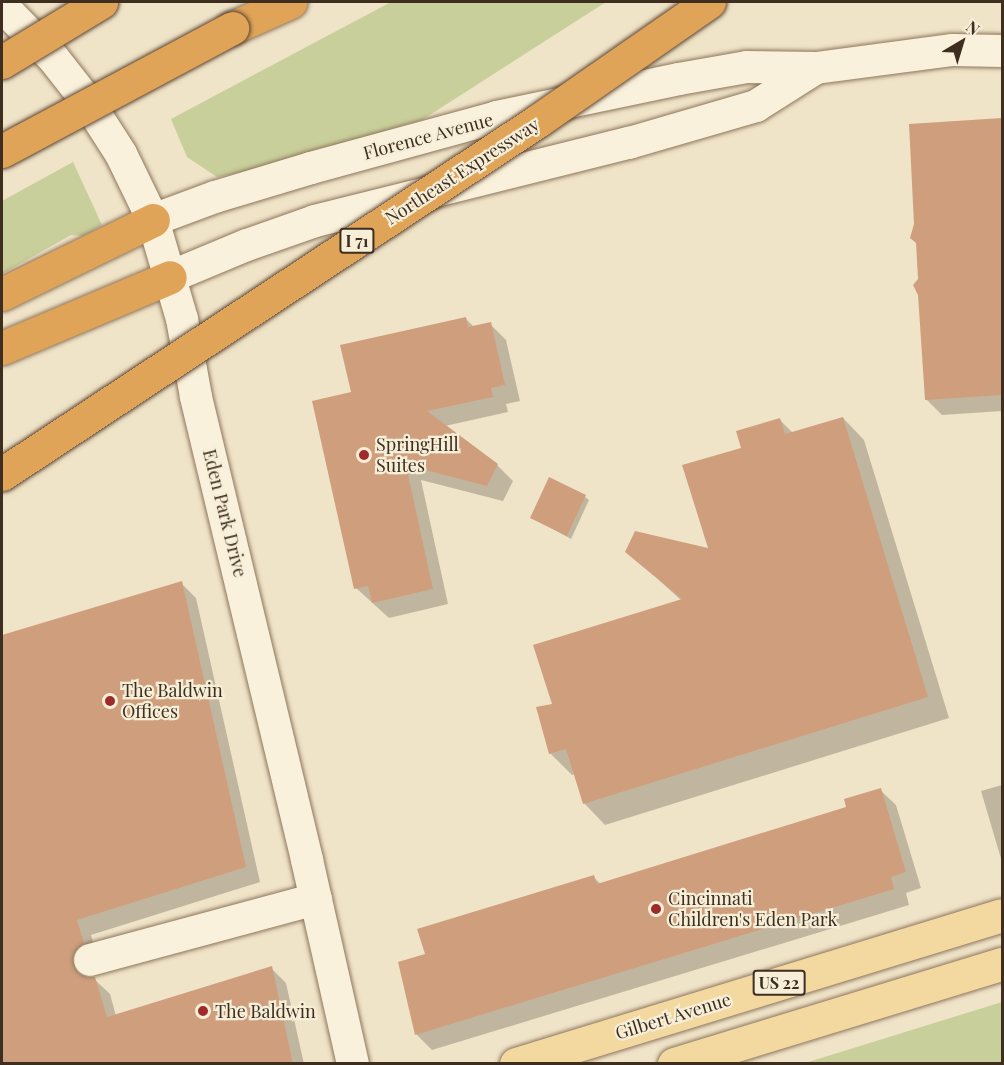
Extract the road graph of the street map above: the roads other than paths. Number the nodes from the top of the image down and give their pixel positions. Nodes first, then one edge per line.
1 (84, 2) edge
2 (101, 2) edge
3 (290, 2) edge
4 (709, 2) edge
5 (2, 6) edge
6 (2, 43) edge
7 (1002, 51) edge
8 (2, 62) edge
9 (816, 68) junction
10 (2, 151) edge
11 (153, 220) junction
12 (170, 277) junction
13 (2, 294) edge
14 (2, 348) edge
15 (2, 474) edge
16 (316, 899) junction
17 (1002, 915) edge
18 (90, 960) dead end
19 (1002, 964) edge
20 (353, 1064) edge
21 (516, 1064) edge
22 (674, 1064) edge

1 - 6 highway
2 - 8 highway, bridge
3 - 10 highway, bridge
4 - 15 highway, Northeast Expressway / I 71, bridge
5 - 11 street, Eden Park Drive
7 - 9 street, Florence Avenue
9 - 11 street, Florence Avenue
9 - 12 street, Florence Avenue
11 - 12 street, Eden Park Drive
11 - 13 highway
12 - 14 highway
12 - 16 street, Eden Park Drive
16 - 18 street
16 - 20 street, Eden Park Drive
17 - 21 main road, Gilbert Avenue / US 22
19 - 22 main road, US 22

